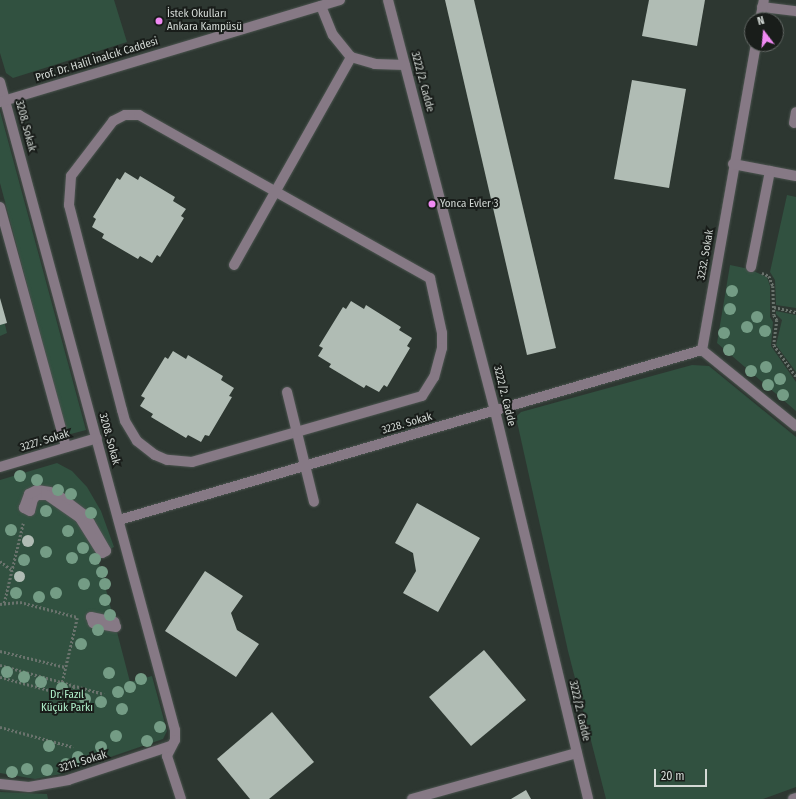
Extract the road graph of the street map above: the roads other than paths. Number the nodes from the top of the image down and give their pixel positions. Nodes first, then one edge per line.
1 (340, 0) edge
2 (388, 0) edge
3 (763, 4) edge
4 (321, 6) junction
5 (796, 12) edge
6 (755, 52) edge
7 (351, 57) junction
8 (405, 65) junction
9 (0, 82) edge
10 (3, 101) edge
11 (796, 112) edge
12 (794, 123) dead end
13 (734, 164) junction
14 (770, 171) junction
15 (796, 176) edge
16 (276, 191) junction
17 (0, 207) edge
18 (234, 265) dead end
19 (751, 267) road end
20 (702, 350) junction
21 (287, 392) dead end
22 (496, 411) junction
23 (796, 426) edge
24 (296, 433) junction
25 (97, 438) junction
26 (66, 447) junction
27 (305, 466) junction
28 (0, 467) edge
29 (314, 502) dead end
30 (27, 509) joint
31 (119, 520) junction
32 (171, 746) junction
33 (577, 753) junction
34 (0, 784) edge
35 (796, 798) edge
36 (181, 799) edge
37 (412, 799) edge
38 (588, 799) edge
39 (793, 799) edge

1 - 4 street, Prof. Dr. Halil İnalcık Caddesi
2 - 8 street, 3222/2. Cadde
3 - 5 street
4 - 7 street
4 - 10 street, Prof. Dr. Halil İnalcık Caddesi
6 - 13 street, 3232. Sokak
7 - 8 street
7 - 16 street
8 - 22 street, 3222/2. Cadde
9 - 10 street, 3208. Sokak
10 - 25 street, 3208. Sokak
11 - 12 street
13 - 14 street
13 - 20 street, 3232. Sokak
14 - 15 street
14 - 19 street
16 - 18 street
16 - 24 street
16 - 24 street
17 - 26 street
20 - 22 street, 3228. Sokak
20 - 23 street
21 - 24 street
22 - 27 street, 3228. Sokak
22 - 33 street, 3222/2. Cadde
24 - 27 street
25 - 26 street, 3227. Sokak
25 - 31 street, 3208. Sokak
26 - 28 street, 3227. Sokak
27 - 29 street
27 - 31 street, 3228. Sokak
30 - 30 street
31 - 32 street, 3208. Sokak
32 - 34 street, 3211. Sokak
32 - 36 street, 3208. Sokak
33 - 37 street
33 - 38 street, 3222/2. Cadde
35 - 39 street

